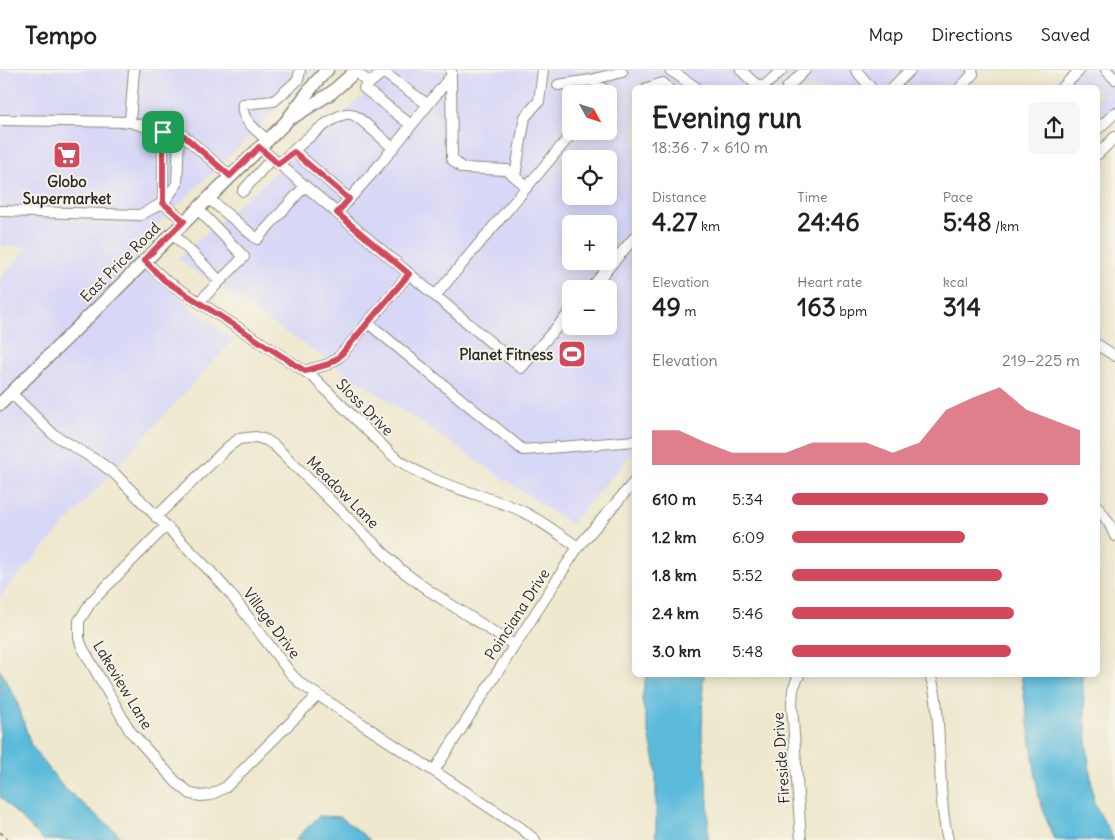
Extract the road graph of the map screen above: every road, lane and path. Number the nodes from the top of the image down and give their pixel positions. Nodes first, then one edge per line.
1 (134, 70) edge
2 (300, 70) edge
3 (327, 70) edge
4 (543, 70) edge
5 (670, 70) edge
6 (741, 70) edge
7 (782, 70) edge
8 (805, 70) edge
9 (856, 70) edge
10 (872, 70) edge
11 (910, 70) edge
12 (972, 70) edge
13 (1080, 70) edge
14 (356, 71) edge
15 (451, 73) edge
16 (863, 78) junction
17 (591, 80) junction
18 (370, 83) junction
19 (558, 85) dead end
20 (597, 85) edge
21 (611, 85) edge
22 (692, 85) edge
23 (758, 85) edge
24 (764, 85) edge
25 (790, 85) edge
26 (869, 85) edge
27 (895, 85) edge
28 (963, 85) edge
29 (1065, 85) edge
30 (428, 104) junction
31 (1115, 113) edge
32 (0, 120) edge
33 (130, 122) junction
34 (285, 123) junction
35 (411, 125) junction
36 (1100, 127) edge
37 (163, 132) junction
38 (179, 135) junction
39 (1115, 137) edge
40 (566, 140) edge
41 (263, 143) junction
42 (393, 148) junction
43 (294, 152) junction
44 (1100, 152) edge
45 (275, 161) junction
46 (230, 176) junction
47 (515, 176) junction
48 (305, 186) junction
49 (527, 187) junction
50 (243, 191) dead end
51 (208, 198) junction
52 (349, 199) junction
53 (163, 203) junction
54 (198, 208) junction
55 (0, 211) edge
56 (337, 213) junction
57 (184, 221) junction
58 (172, 234) junction
59 (632, 240) edge
60 (144, 260) junction
61 (409, 274) junction
62 (598, 280) edge
63 (220, 282) junction
64 (435, 296) junction
65 (199, 302) junction
66 (562, 321) edge
67 (368, 323) junction
68 (1100, 346) edge
69 (1115, 356) edge
70 (305, 371) junction
71 (11, 394) junction
72 (0, 404) edge
73 (632, 441) edge
74 (632, 484) edge
75 (1100, 510) edge
76 (156, 516) junction
77 (166, 526) junction
78 (1115, 536) edge
79 (578, 547) junction
80 (514, 645) junction
81 (797, 677) edge
82 (930, 677) edge
83 (318, 695) junction
84 (434, 771) junction
85 (0, 832) edge
86 (8, 840) edge
87 (535, 840) edge
88 (800, 840) edge
89 (948, 840) edge

1 - 33 street
2 - 41 street
3 - 34 main road, East Price Road
4 - 47 street
5 - 22 street
6 - 23 street
7 - 24 street
8 - 25 street
9 - 16 street
10 - 16 street
11 - 27 street
12 - 28 street
13 - 29 street
14 - 18 street
14 - 34 main road, East Price Road
15 - 30 street
15 - 47 street
16 - 26 street
17 - 19 street
17 - 20 street
17 - 21 street
18 - 30 street
18 - 35 street
30 - 35 street
31 - 36 street
32 - 33 street
33 - 37 street
34 - 41 main road, East Price Road
35 - 42 street
37 - 38 street
37 - 53 street
38 - 46 street
38 - 53 street
39 - 44 street
40 - 49 street
41 - 45 street
41 - 46 main road, East Price Road
42 - 43 street
42 - 52 street
43 - 45 street
43 - 52 street
45 - 48 street
45 - 50 street
46 - 51 main road, East Price Road
47 - 49 street
48 - 51 street
48 - 56 street
49 - 64 street
51 - 54 main road, East Price Road
52 - 56 street
53 - 55 street
53 - 57 street
54 - 57 main road, East Price Road
54 - 63 street
56 - 61 street
57 - 58 main road, East Price Road
58 - 60 main road, East Price Road
58 - 63 street
59 - 62 street
60 - 65 street, Sloss Drive
60 - 71 main road, East Price Road
61 - 64 street
61 - 67 street
63 - 65 street
64 - 66 street
65 - 70 street, Sloss Drive
67 - 70 street
67 - 73 street
68 - 69 street
70 - 79 street, Sloss Drive
71 - 72 main road, East Price Road
71 - 76 street, Village Drive
74 - 79 street, Poinciana Drive
75 - 78 street
76 - 77 street, Village Drive
76 - 80 street, Meadow Lane
77 - 83 street, Village Drive
77 - 83 street, Lakeview Lane
79 - 80 street, Poinciana Drive
80 - 84 street, Poinciana Drive
81 - 88 street, Fireside Drive
82 - 89 street
83 - 84 street, Village Drive
84 - 87 street, Village Drive
85 - 86 path

